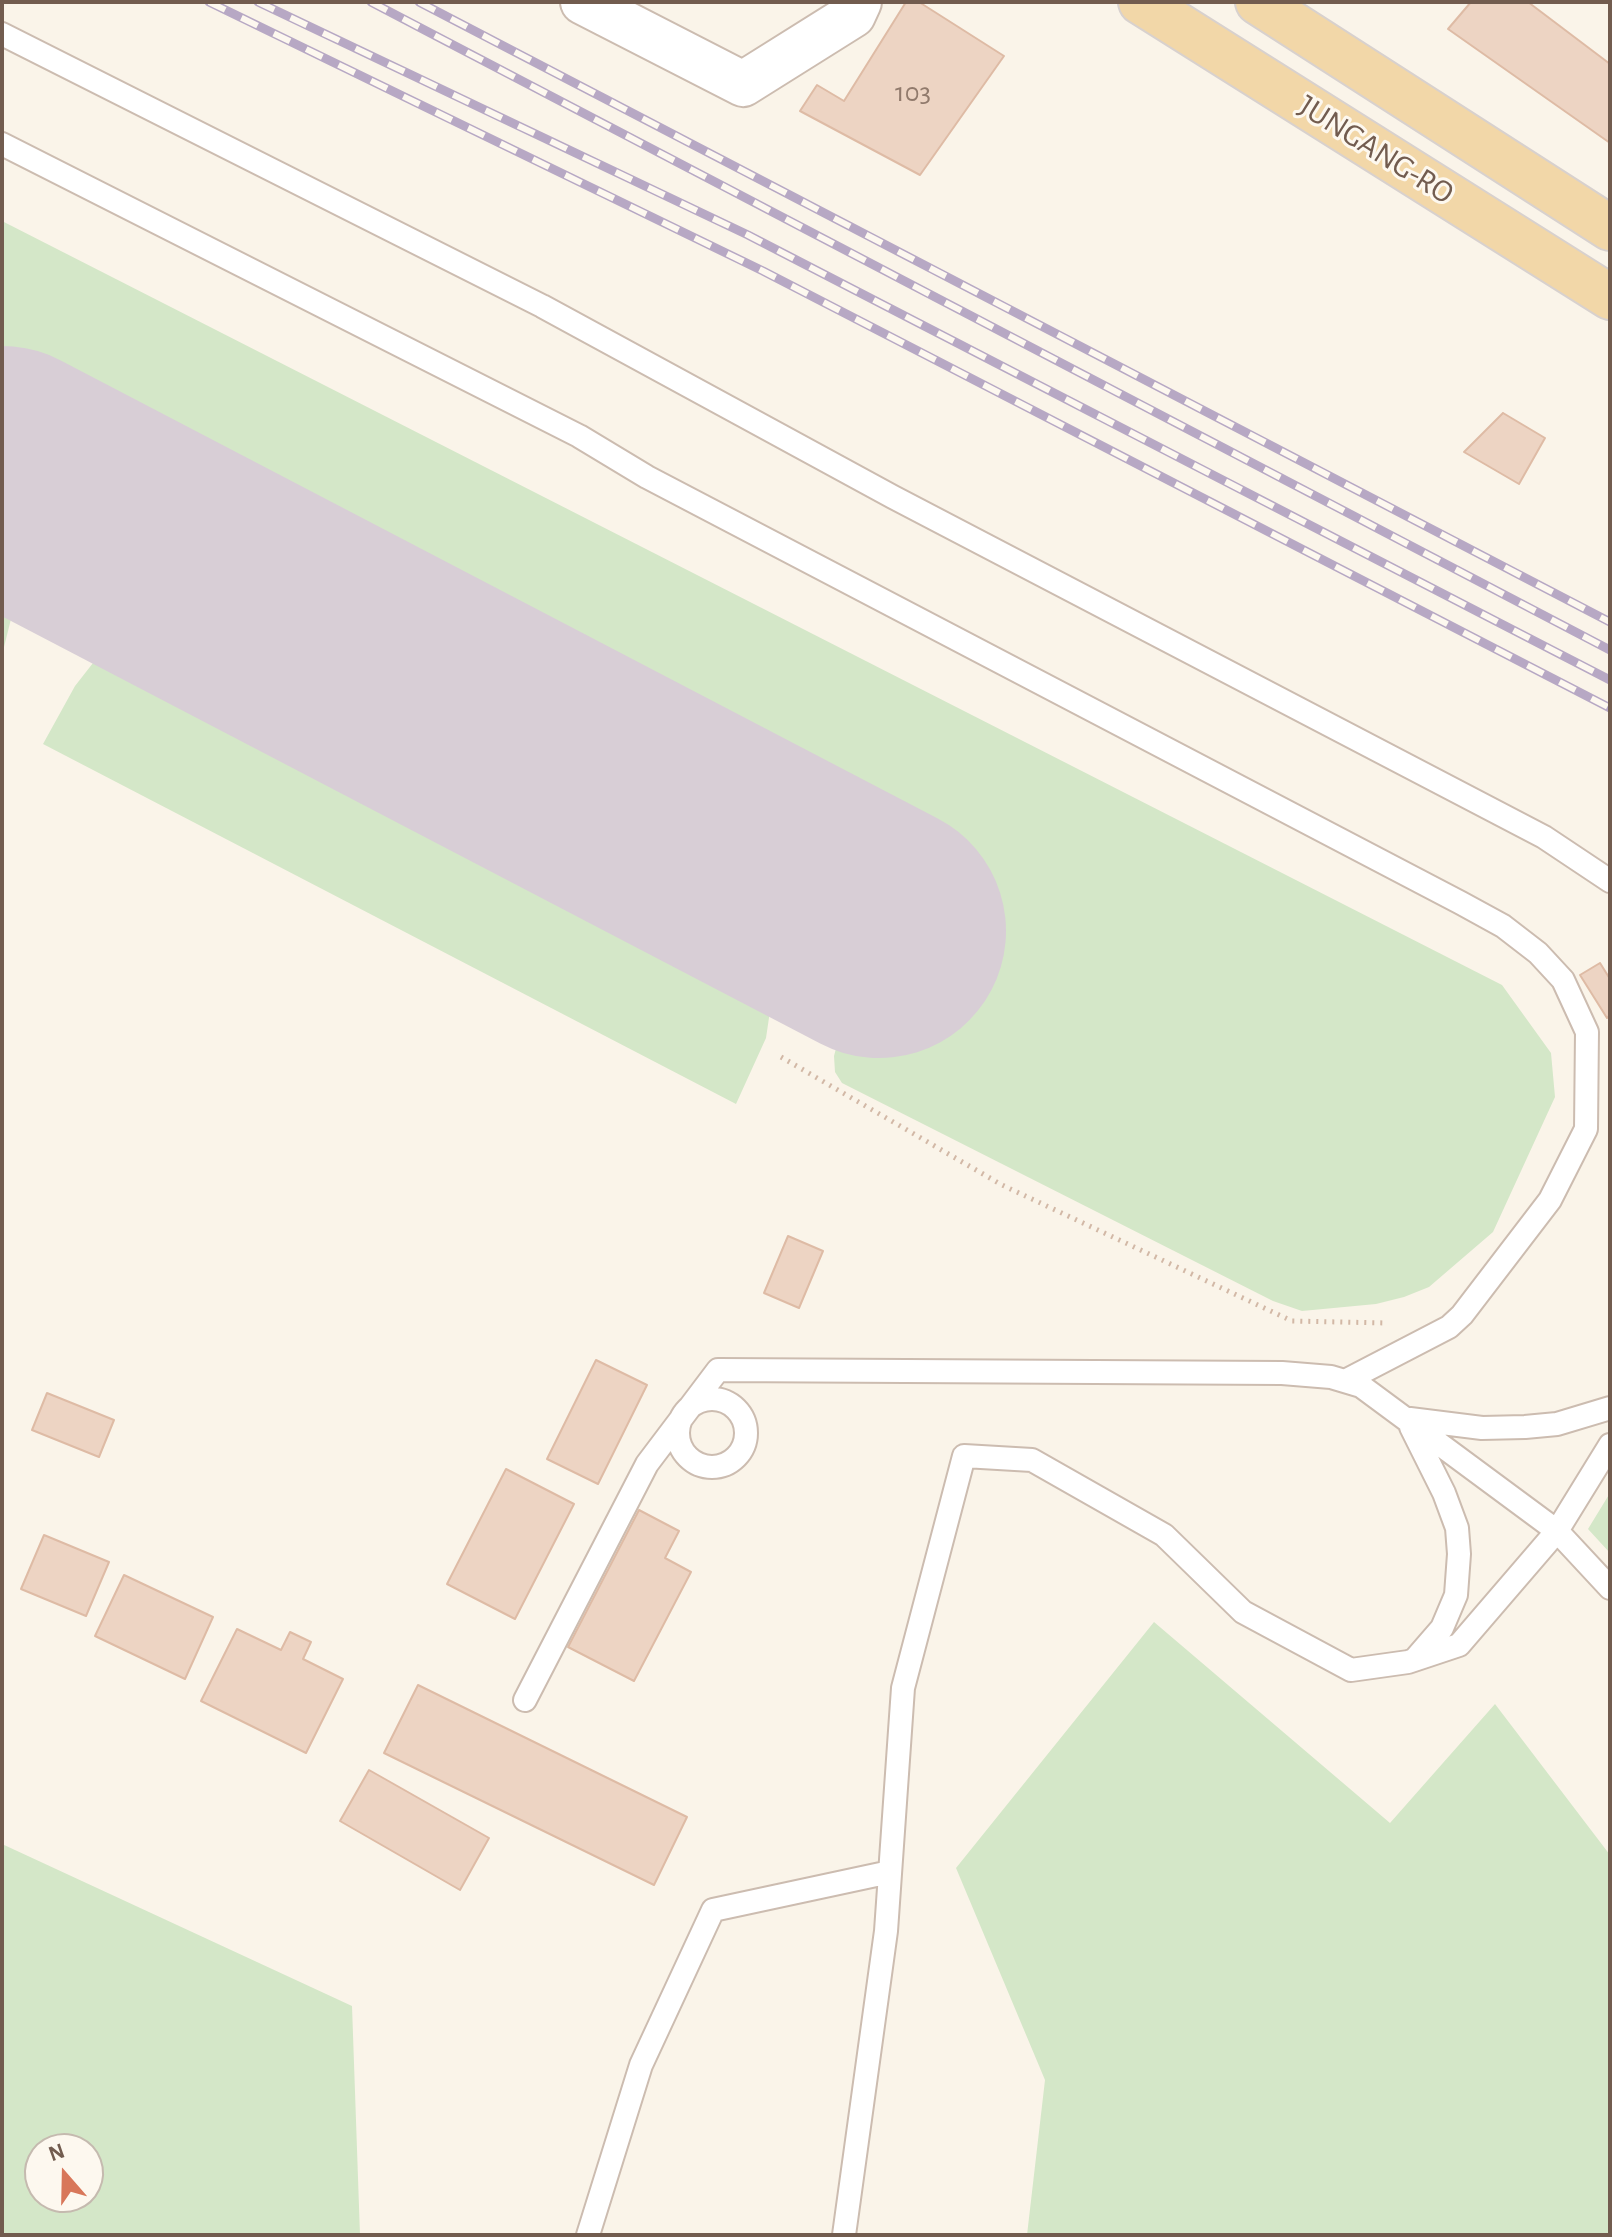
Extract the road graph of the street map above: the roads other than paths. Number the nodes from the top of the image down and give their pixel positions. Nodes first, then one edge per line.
1 (583, 2) edge
2 (859, 2) edge
3 (1141, 2) edge
4 (1258, 2) edge
5 (2, 34) edge
6 (2, 144) edge
7 (1610, 228) edge
8 (1610, 297) edge
9 (1604, 869) edge
10 (1345, 1381) junction
11 (1610, 1408) edge
12 (1406, 1419) junction
13 (1610, 1445) edge
14 (1557, 1531) junction
15 (1610, 1588) edge
16 (1415, 1660) junction
17 (525, 1700) dead end
18 (890, 1872) junction
19 (588, 2235) edge
20 (844, 2235) edge

1 - 2 street
3 - 8 main road, JUNGANG-RO
4 - 7 main road, JUNGANG-RO
5 - 9 lane
6 - 10 lane
10 - 12 lane
10 - 17 lane
11 - 12 lane
12 - 14 lane
12 - 16 lane
13 - 14 lane
14 - 15 lane
14 - 16 lane
16 - 18 lane
18 - 19 lane
18 - 20 lane

